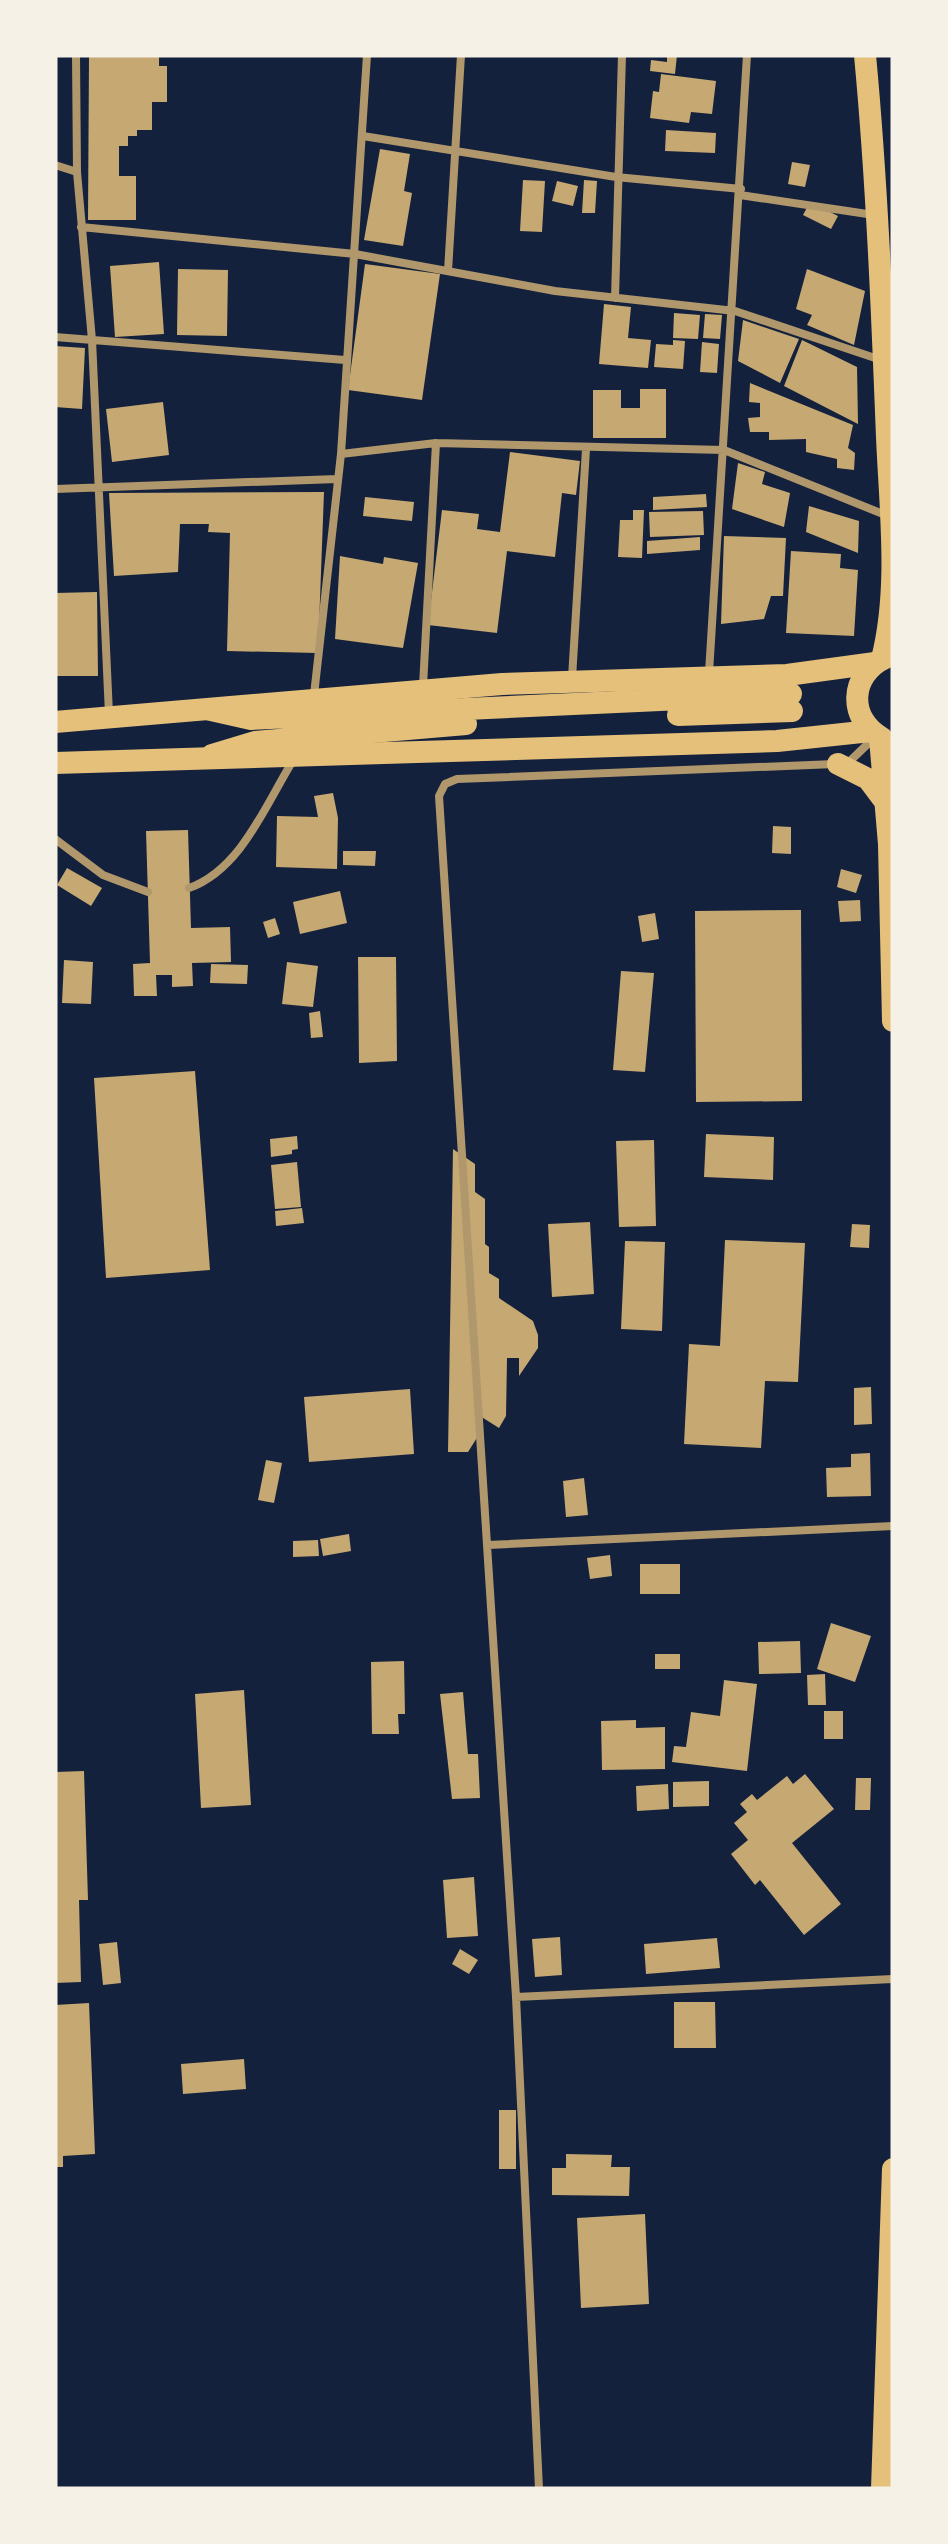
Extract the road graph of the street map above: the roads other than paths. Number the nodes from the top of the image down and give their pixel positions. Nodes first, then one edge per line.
1 (76, 55) edge
2 (367, 55) edge
3 (461, 55) edge
4 (622, 55) edge
5 (747, 55) edge
6 (865, 55) edge
7 (363, 136) junction
8 (458, 154) junction
9 (55, 165) edge
10 (77, 172) junction
11 (616, 177) junction
12 (741, 192) junction
13 (880, 216) junction
14 (81, 228) junction
15 (355, 254) junction
16 (448, 271) junction
17 (615, 298) junction
18 (735, 311) junction
19 (55, 337) edge
20 (92, 340) junction
21 (345, 360) junction
22 (884, 362) junction
23 (436, 442) junction
24 (586, 449) junction
25 (724, 450) junction
26 (341, 454) junction
27 (337, 479) junction
28 (98, 487) junction
29 (55, 489) edge
30 (890, 516) junction
31 (884, 659) edge
32 (709, 678) junction
33 (571, 682) junction
34 (422, 691) junction
35 (313, 699) junction
36 (208, 709) junction
37 (109, 718) junction
38 (55, 722) edge
39 (880, 736) edge
40 (212, 755) junction
41 (297, 755) junction
42 (55, 763) edge
43 (838, 764) junction
44 (883, 799) junction
45 (55, 838) edge
46 (190, 888) dead end
47 (148, 892) dead end
48 (893, 978) edge
49 (893, 1021) edge
50 (893, 1526) edge
51 (488, 1545) junction
52 (893, 1978) edge
53 (516, 1997) junction
54 (893, 2168) edge
55 (539, 2489) edge
56 (882, 2489) edge

1 - 10 lane
2 - 7 lane
3 - 8 lane
4 - 11 lane
5 - 12 lane
6 - 13 main road
7 - 8 lane
7 - 15 lane
8 - 11 lane
8 - 16 lane
9 - 10 lane
10 - 14 lane
11 - 12 lane
11 - 17 lane
12 - 13 lane
12 - 18 lane
13 - 22 main road
14 - 15 lane
14 - 20 lane
15 - 16 lane
15 - 21 lane
16 - 17 lane
17 - 18 lane
18 - 22 lane
18 - 25 lane
19 - 20 lane
20 - 21 lane
20 - 28 lane
21 - 26 lane
22 - 30 main road
23 - 24 lane
23 - 26 lane
23 - 34 lane
24 - 25 lane
24 - 33 lane
25 - 30 lane
25 - 32 lane
26 - 27 lane
27 - 28 lane
27 - 35 lane
28 - 29 lane
28 - 37 lane
30 - 31 main road
31 - 32 main road
31 - 39 main road
32 - 33 main road
33 - 34 main road
34 - 35 main road
35 - 36 main road
36 - 37 main road
36 - 40 main road
37 - 38 main road
39 - 41 main road
39 - 43 lane
39 - 44 main road
40 - 41 main road
40 - 42 main road
41 - 46 lane
43 - 44 main road
43 - 51 lane
44 - 48 main road
45 - 47 lane
48 - 49 main road
50 - 51 lane
51 - 53 lane
52 - 53 lane
53 - 55 lane
54 - 56 main road

